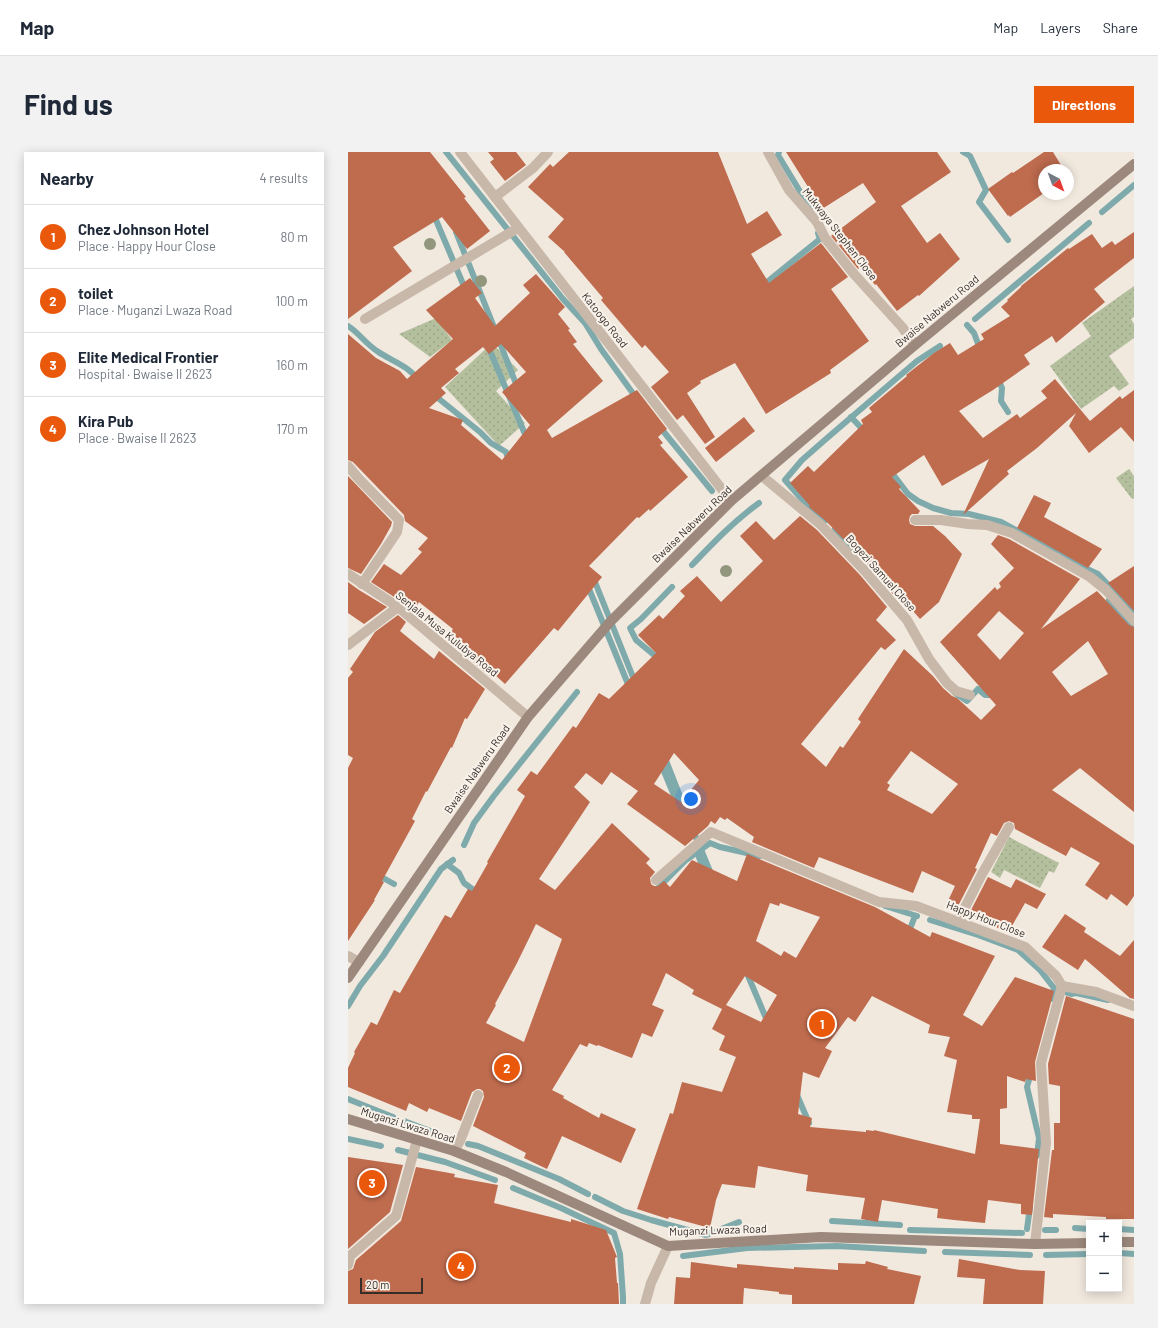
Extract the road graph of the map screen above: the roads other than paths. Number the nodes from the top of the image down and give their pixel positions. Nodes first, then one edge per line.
1 (460, 152) edge
2 (548, 152) edge
3 (768, 152) edge
4 (1134, 164) edge
5 (495, 197) junction
6 (518, 228) junction
7 (365, 319) dead end
8 (915, 345) junction
9 (348, 466) edge
10 (762, 476) junction
11 (731, 502) junction
12 (915, 520) dead end
13 (348, 574) edge
14 (362, 584) junction
15 (398, 608) junction
16 (1134, 621) edge
17 (348, 645) edge
18 (970, 695) dead end
19 (528, 717) junction
20 (1009, 827) dead end
21 (656, 880) dead end
22 (958, 921) junction
23 (348, 956) edge
24 (359, 962) junction
25 (348, 978) edge
26 (1062, 986) junction
27 (1134, 1006) edge
28 (478, 1095) dead end
29 (348, 1119) edge
30 (417, 1140) junction
31 (454, 1151) junction
32 (1122, 1242) edge
33 (1134, 1242) edge
34 (1086, 1243) edge
35 (1035, 1244) junction
36 (668, 1246) junction
37 (348, 1265) edge
38 (645, 1304) edge

1 - 5 street, Katoogo Road
2 - 5 street
3 - 8 street, Mukwaya Stephen Close
4 - 8 main road, Bwaise Nabweru Road
5 - 6 street, Katoogo Road
6 - 7 street
6 - 11 street, Katoogo Road
8 - 10 main road, Bwaise Nabweru Road
9 - 14 street
10 - 11 main road, Bwaise Nabweru Road
10 - 18 street, Bogezi Samuel Close
11 - 19 main road, Bwaise Nabweru Road
12 - 16 street
13 - 14 street, Senjala Musa Kulubya Road
14 - 15 street, Senjala Musa Kulubya Road
15 - 17 street
15 - 19 street, Senjala Musa Kulubya Road
19 - 24 main road, Bwaise Nabweru Road
20 - 22 street
21 - 22 street, Happy Hour Close
22 - 26 street, Happy Hour Close
23 - 24 street
24 - 25 main road, Bwaise Nabweru Road
26 - 27 street
26 - 35 street
28 - 31 street
29 - 30 main road, Muganzi Lwaza Road
30 - 31 main road, Muganzi Lwaza Road
30 - 37 street
31 - 36 main road, Muganzi Lwaza Road
32 - 33 main road
34 - 35 main road, Muganzi Lwaza Road
35 - 36 main road, Muganzi Lwaza Road
36 - 38 street

